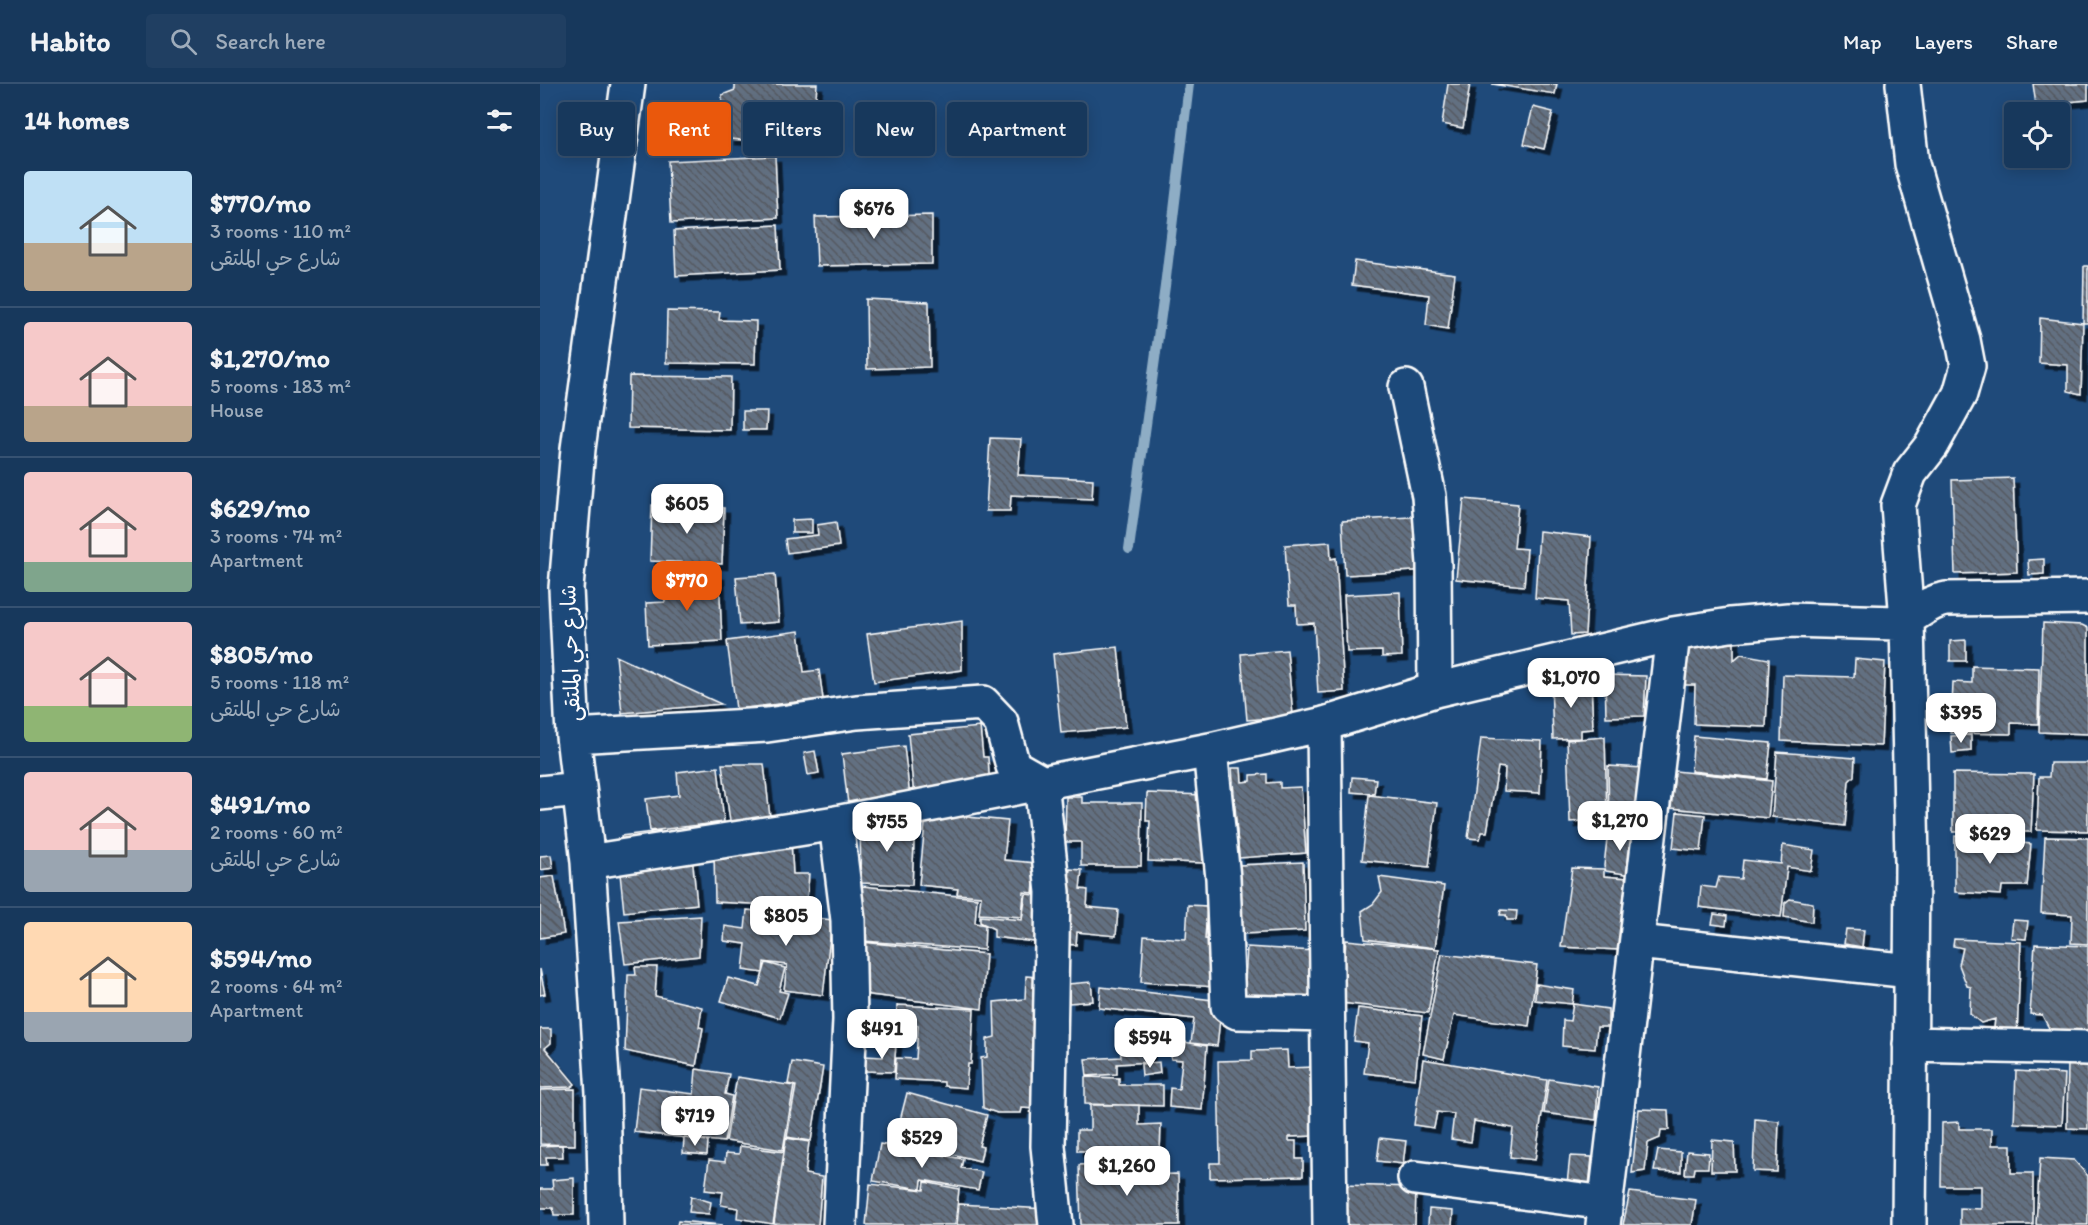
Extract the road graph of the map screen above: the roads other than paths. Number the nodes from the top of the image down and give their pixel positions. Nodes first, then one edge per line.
1 (628, 84) edge
2 (1904, 84) edge
3 (1406, 387) dead end
4 (2088, 597) edge
5 (1907, 620) junction
6 (1673, 634) junction
7 (1435, 690) junction
8 (1324, 724) junction
9 (573, 736) junction
10 (1210, 750) junction
11 (1041, 783) junction
12 (579, 789) junction
13 (540, 793) edge
14 (836, 823) junction
15 (588, 862) junction
16 (1637, 942) junction
17 (1911, 971) junction
18 (1327, 1014) junction
19 (1910, 1044) junction
20 (2088, 1048) edge
21 (1415, 1178) dead end
22 (1604, 1214) edge
23 (606, 1225) edge
24 (840, 1225) edge
25 (1056, 1225) edge
26 (1330, 1225) edge
27 (1909, 1225) edge

1 - 9 street, شارع حي الملتقى
2 - 5 street
3 - 7 street
4 - 5 street
5 - 6 street
5 - 17 street
6 - 7 street
6 - 16 street
7 - 8 street
8 - 10 street
8 - 18 street
9 - 11 street
9 - 12 street, شارع حي الملتقى
10 - 11 street
10 - 18 street
11 - 14 street
11 - 25 street
12 - 13 street
12 - 15 street, شارع حي الملتقى
14 - 15 street
14 - 24 street
15 - 23 street, شارع حي الملتقى
16 - 17 street
16 - 22 street
17 - 19 street
18 - 26 street
19 - 20 street
19 - 27 street
21 - 22 street

